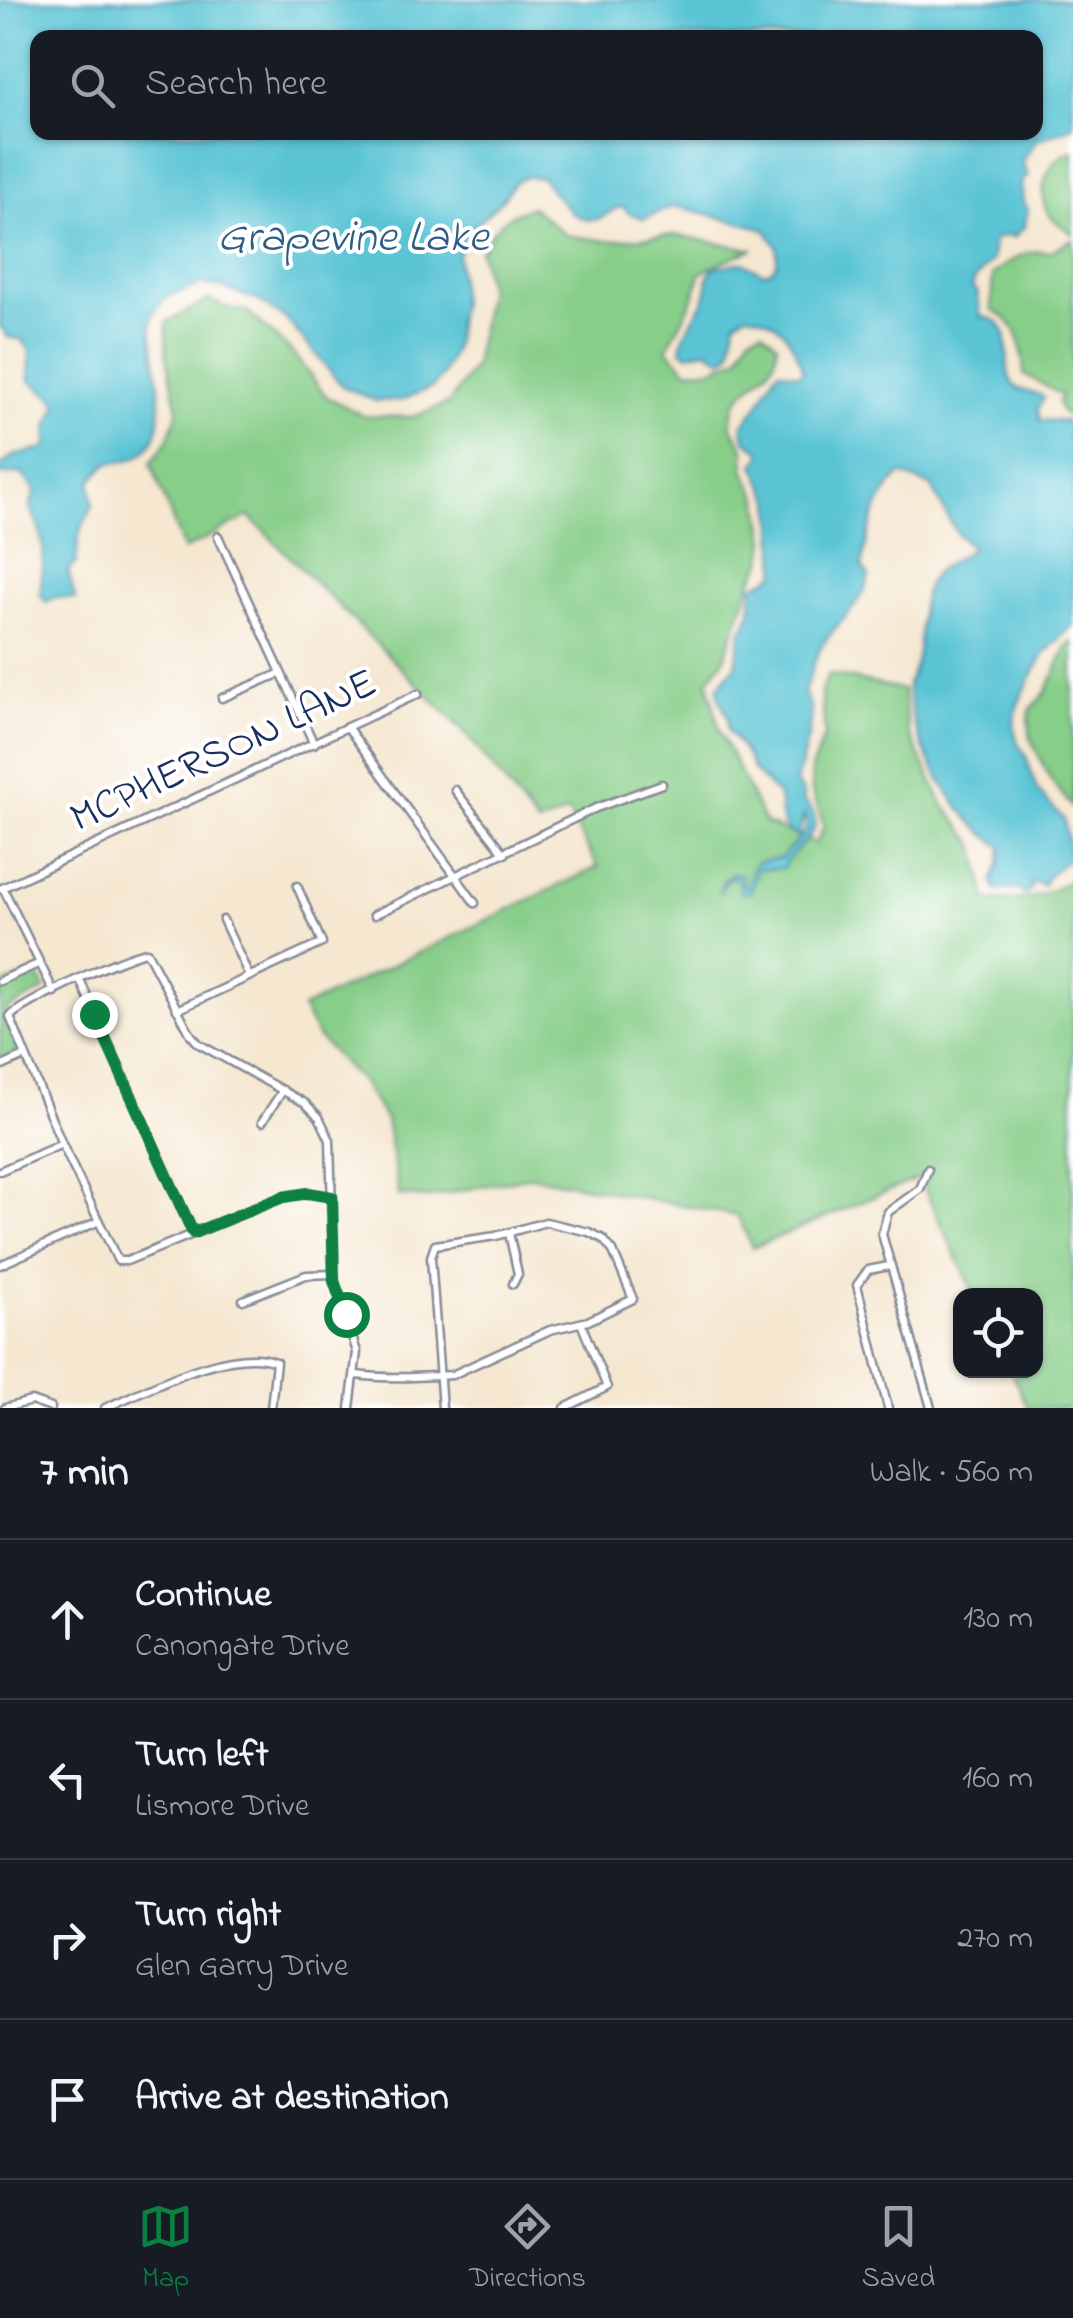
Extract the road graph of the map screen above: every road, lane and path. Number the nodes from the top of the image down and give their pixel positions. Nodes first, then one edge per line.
1 (218, 536) dead end
2 (281, 672) junction
3 (418, 694) dead end
4 (222, 698) dead end
5 (348, 728) junction
6 (314, 744) junction
7 (662, 784) dead end
8 (454, 790) dead end
9 (505, 854) junction
10 (454, 877) junction
11 (297, 886) dead end
12 (2, 888) edge
13 (475, 903) dead end
14 (374, 914) dead end
15 (223, 920) dead end
16 (40, 963) junction
17 (249, 976) junction
18 (80, 980) junction
19 (0, 981) edge
20 (54, 992) junction
21 (177, 1010) junction
22 (26, 1056) junction
23 (0, 1068) edge
24 (282, 1090) junction
25 (262, 1122) dead end
26 (62, 1144) junction
27 (928, 1169) dead end
28 (0, 1171) edge
29 (332, 1197) junction
30 (97, 1222) junction
31 (193, 1233) junction
32 (509, 1233) junction
33 (0, 1265) edge
34 (889, 1266) junction
35 (334, 1274) junction
36 (514, 1284) dead end
37 (243, 1300) dead end
38 (580, 1324) junction
39 (356, 1376) junction
40 (440, 1376) junction
41 (120, 1405) edge
42 (5, 1408) edge
43 (51, 1408) edge
44 (105, 1408) edge
45 (271, 1408) edge
46 (350, 1408) edge
47 (442, 1408) edge
48 (565, 1408) edge
49 (888, 1408) edge
50 (931, 1408) edge

1 - 2 street
2 - 4 street
2 - 6 street
3 - 5 street, MCPHERSON LANE
5 - 6 street, MCPHERSON LANE
5 - 10 street
6 - 12 street, MCPHERSON LANE
7 - 9 street
8 - 9 street
9 - 10 street
10 - 13 street
10 - 14 street
11 - 17 street
12 - 16 street
15 - 17 street
16 - 19 street
16 - 20 street
17 - 21 street
18 - 20 street
18 - 21 street
18 - 31 street
20 - 22 street
21 - 24 street
22 - 23 street
22 - 26 street
24 - 25 street
24 - 29 street
26 - 28 street
26 - 30 street
27 - 34 street
29 - 31 street
29 - 35 street
30 - 31 street
30 - 33 street
32 - 36 street
32 - 38 street
32 - 40 street
34 - 49 street
34 - 50 street
35 - 37 street
35 - 39 street
38 - 40 street
38 - 48 street
39 - 40 street
39 - 46 street
40 - 47 street
41 - 44 street
41 - 45 street
42 - 43 street

